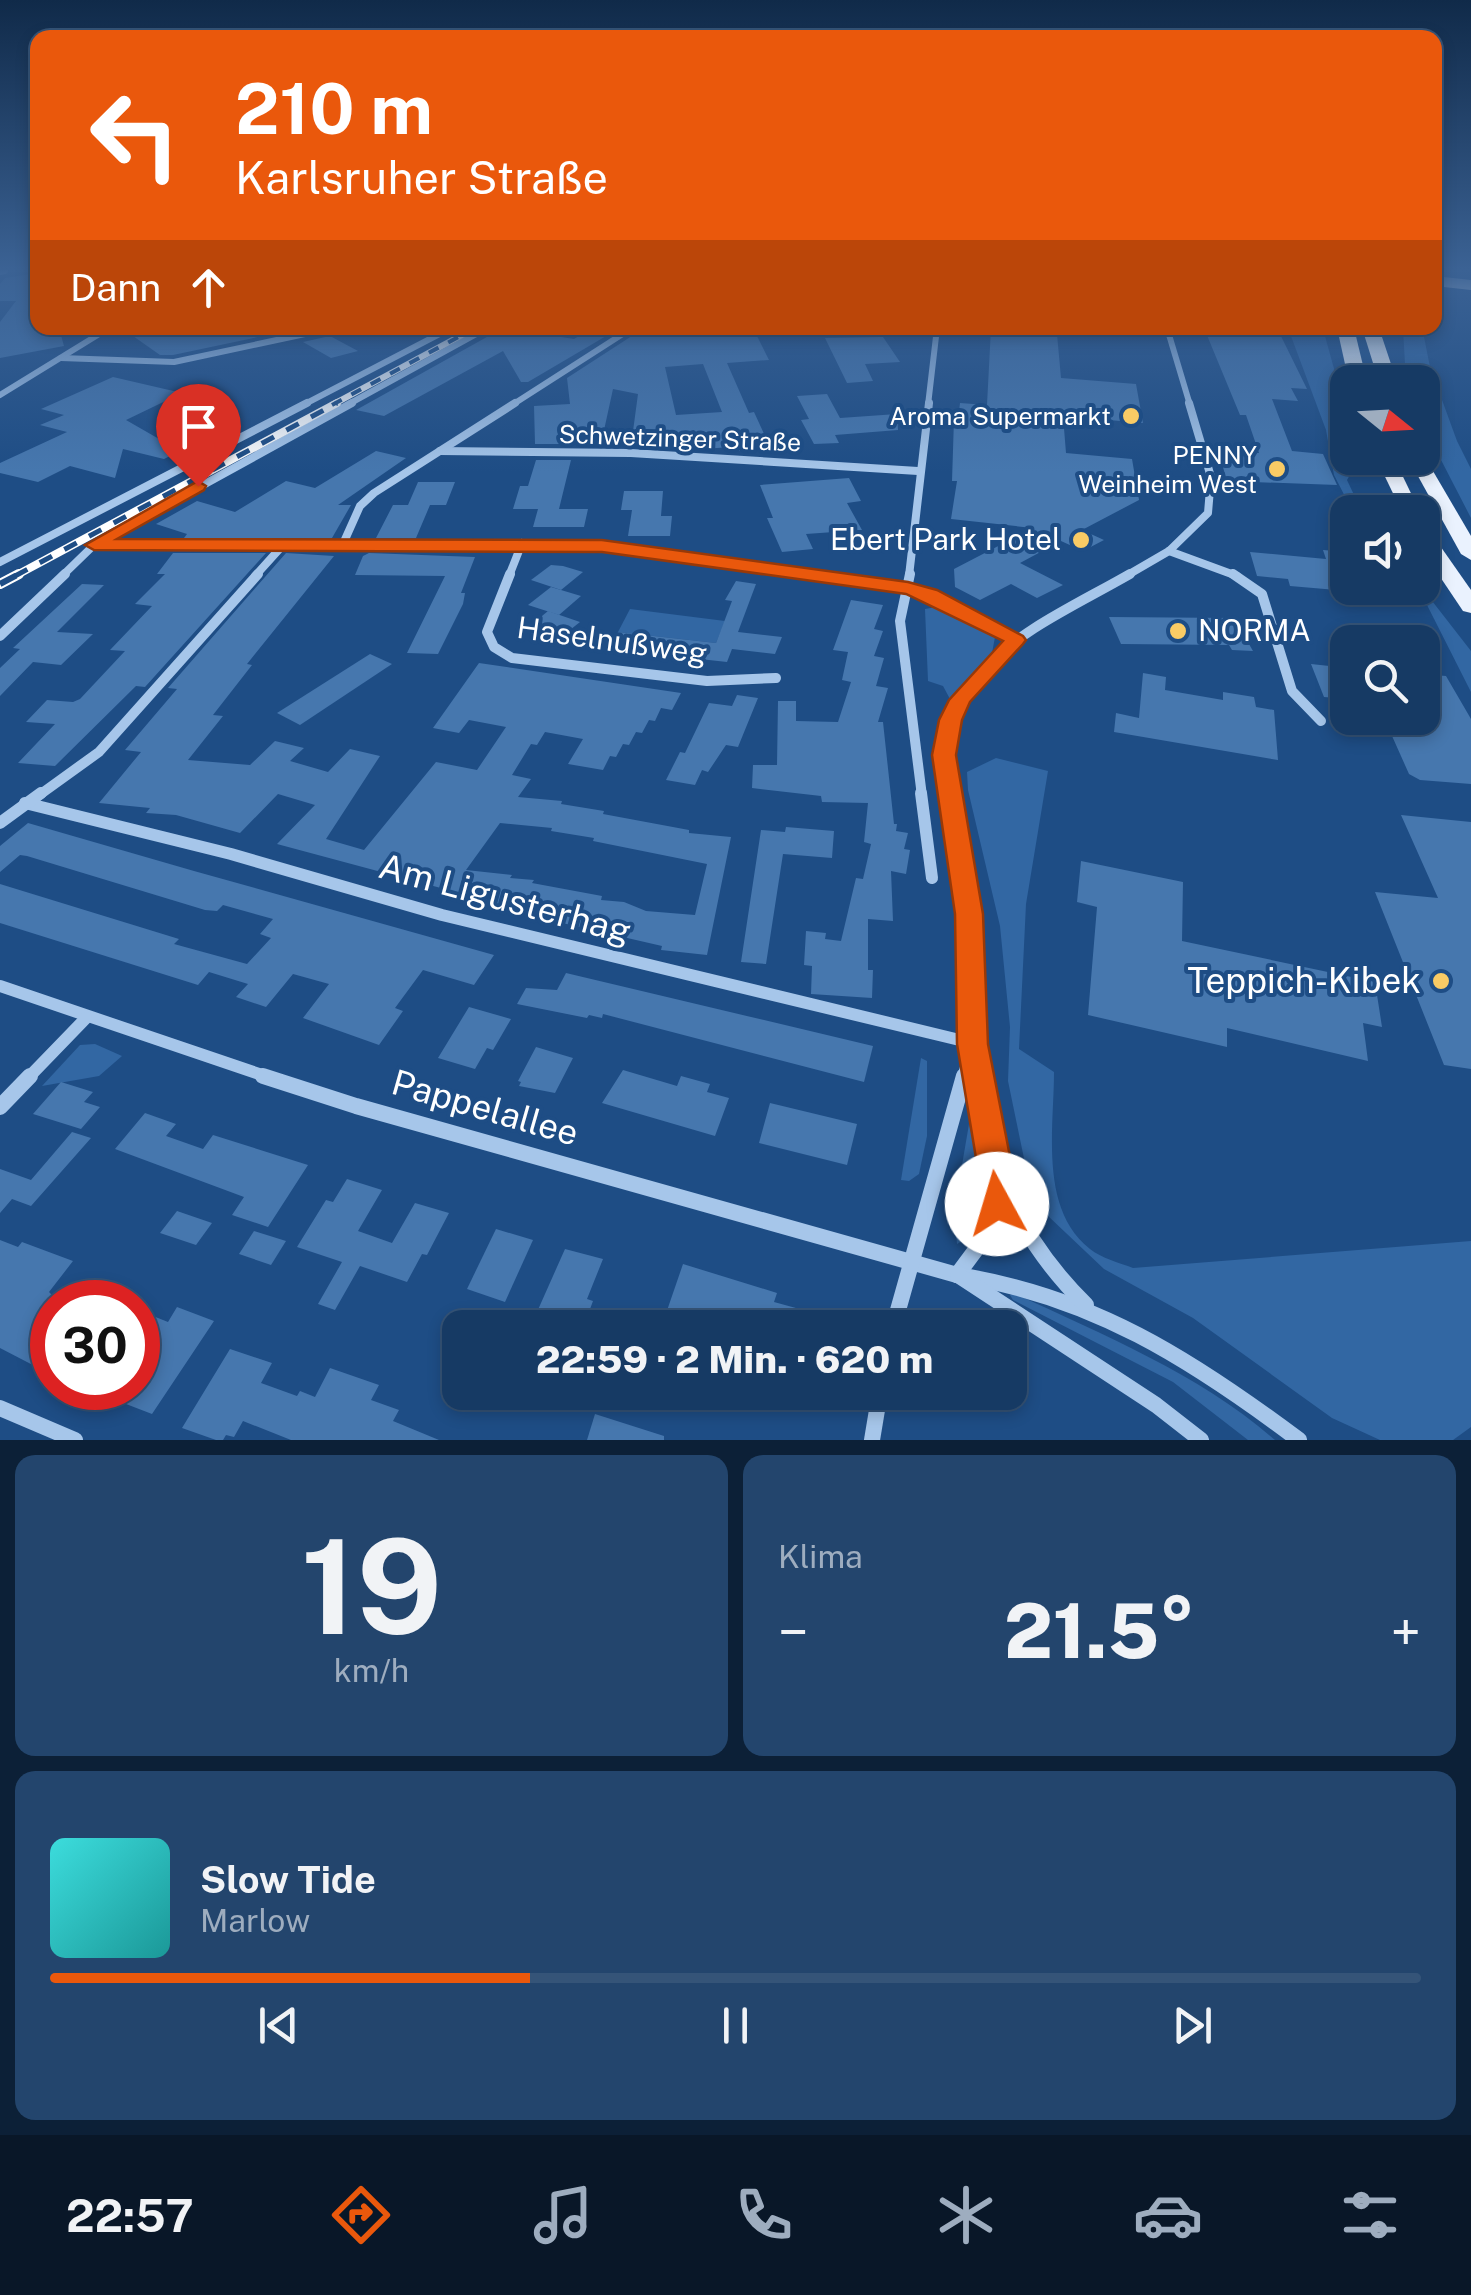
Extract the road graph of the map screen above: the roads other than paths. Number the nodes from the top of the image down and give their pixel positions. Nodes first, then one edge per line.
1 (93, 338) edge
2 (285, 338) edge
3 (430, 338) edge
4 (469, 338) edge
5 (616, 338) edge
6 (936, 338) edge
7 (1170, 338) edge
8 (1337, 338) edge
9 (1347, 338) edge
10 (1373, 338) edge
11 (1385, 338) edge
12 (1350, 352) junction
13 (61, 358) junction
14 (1379, 361) junction
15 (1353, 365) edge
16 (1381, 365) edge
17 (0, 396) edge
18 (440, 451) junction
19 (918, 472) junction
20 (1427, 475) edge
21 (522, 543) junction
22 (284, 544) junction
23 (343, 544) junction
24 (94, 545) junction
25 (1169, 551) junction
26 (1471, 554) edge
27 (1440, 560) edge
28 (0, 562) edge
29 (908, 588) junction
30 (1471, 606) edge
31 (0, 636) edge
32 (1016, 640) junction
33 (776, 678) dead end
34 (1321, 722) dead end
35 (26, 803) junction
36 (0, 823) edge
37 (932, 878) dead end
38 (0, 986) edge
39 (86, 1018) junction
40 (972, 1044) junction
41 (0, 1107) edge
42 (998, 1182) junction
43 (913, 1261) junction
44 (957, 1275) junction
45 (898, 1310) edge
46 (1095, 1312) junction
47 (0, 1408) edge
48 (877, 1410) edge
49 (75, 1440) edge
50 (872, 1440) edge
51 (1200, 1440) edge
52 (1299, 1440) edge

1 - 13 street
2 - 13 street
3 - 28 street
4 - 24 street
5 - 18 street
6 - 19 street
7 - 25 street
8 - 12 highway
9 - 12 highway
10 - 14 highway
11 - 14 highway
12 - 15 highway
13 - 17 street
14 - 16 highway
18 - 19 street, Schwetzinger Straße
18 - 23 street
19 - 29 street
20 - 26 main road
21 - 23 street
21 - 29 street
21 - 33 street, Haselnußweg
22 - 23 street
22 - 24 street
22 - 35 street
24 - 31 street
25 - 32 street
25 - 34 street
27 - 30 main road
29 - 32 street
29 - 37 street
32 - 40 street
35 - 36 street
35 - 40 street, Am Ligusterhag
38 - 39 street, Pappelallee
39 - 41 street
39 - 43 street, Pappelallee
40 - 42 street
40 - 43 street
42 - 44 street
42 - 46 street
43 - 44 street, Pappelallee
43 - 45 street
44 - 46 street, Pappelallee
44 - 51 street, Pappelallee
46 - 52 street, Pappelallee
47 - 49 street
48 - 50 street

